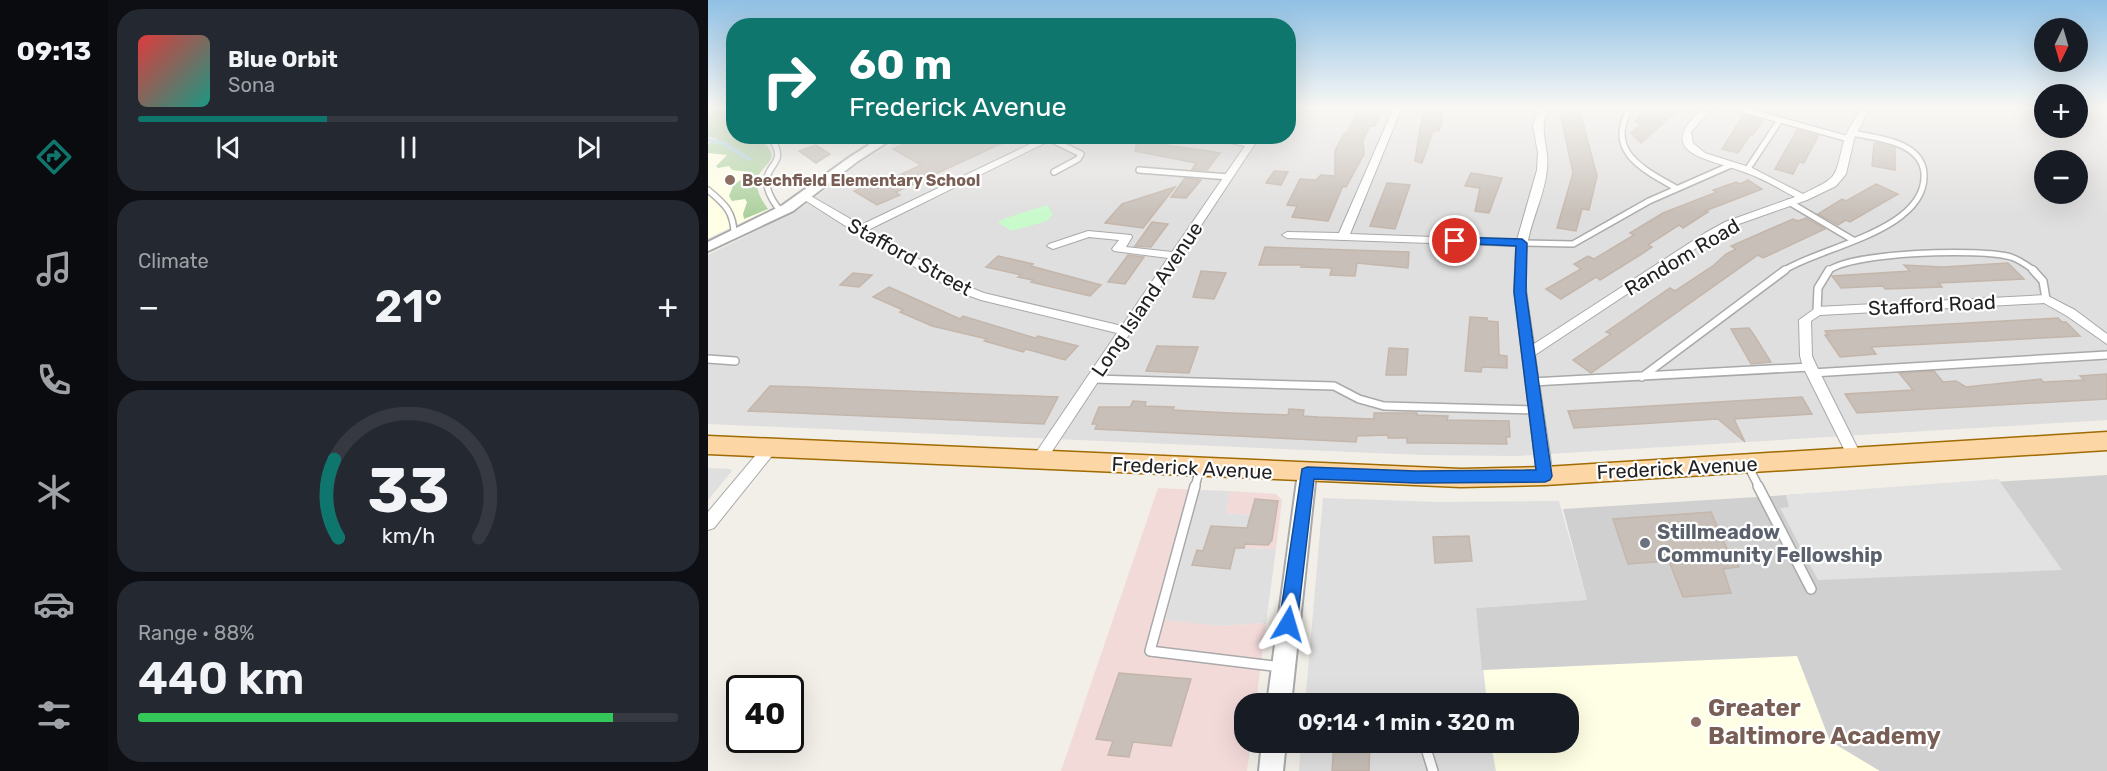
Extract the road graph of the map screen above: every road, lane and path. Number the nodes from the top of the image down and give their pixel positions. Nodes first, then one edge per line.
1 (1383, 143) edge
2 (1539, 143) edge
3 (1624, 143) edge
4 (1689, 143) edge
5 (1765, 143) edge
6 (1849, 143) edge
7 (1893, 143) edge
8 (775, 144) edge
9 (1040, 144) edge
10 (1064, 144) edge
11 (1251, 144) edge
12 (875, 145) edge
13 (1731, 165) junction
14 (1747, 170) junction
15 (1139, 171) dead end
16 (1054, 172) dead end
17 (1229, 177) junction
18 (1676, 188) junction
19 (708, 190) edge
20 (805, 197) junction
21 (1803, 198) junction
22 (1789, 202) junction
23 (781, 212) junction
24 (859, 230) junction
25 (734, 235) junction
26 (1287, 235) dead end
27 (1343, 237) junction
28 (1853, 240) junction
29 (1522, 243) junction
30 (1053, 246) dead end
31 (708, 247) edge
32 (1176, 256) junction
33 (2046, 299) junction
34 (1817, 311) junction
35 (1126, 331) junction
36 (2107, 340) edge
37 (1528, 354) junction
38 (2107, 355) edge
39 (708, 359) edge
40 (735, 360) dead end
41 (1811, 370) junction
42 (1642, 377) junction
43 (1094, 379) junction
44 (1532, 382) junction
45 (1536, 410) junction
46 (2107, 441) edge
47 (708, 445) edge
48 (770, 448) junction
49 (1855, 458) junction
50 (1038, 461) junction
51 (1747, 464) junction
52 (1200, 468) junction
53 (1307, 473) junction
54 (1545, 476) junction
55 (708, 523) edge
56 (1811, 589) dead end
57 (1283, 668) junction
58 (1280, 693) edge
59 (1273, 753) edge
60 (1427, 753) edge
61 (1271, 771) edge
62 (1433, 771) edge

1 - 27 street
2 - 29 street
3 - 18 lane
4 - 13 street
5 - 14 lane
6 - 21 street, Random Road
7 - 28 lane
8 - 23 lane
9 - 24 street
10 - 16 lane
11 - 17 street, Long Island Avenue
12 - 20 street
13 - 14 street
13 - 18 lane
14 - 21 street
15 - 17 lane
17 - 32 street, Long Island Avenue
18 - 29 lane
19 - 25 lane
20 - 23 street
20 - 24 street, Stafford Street
21 - 22 street, Random Road
22 - 28 lane
22 - 37 street, Random Road
23 - 25 street
24 - 35 street, Stafford Street
25 - 31 street
26 - 27 street
27 - 29 street
28 - 42 lane
29 - 37 street
30 - 32 street
32 - 35 street, Long Island Avenue
33 - 34 street, Stafford Road
33 - 34 lane
33 - 36 street
34 - 41 street
35 - 43 street, Long Island Avenue
37 - 44 street
38 - 41 lane
39 - 40 lane
41 - 42 lane
41 - 49 street
42 - 44 lane
43 - 45 lane
43 - 50 street, Long Island Avenue
44 - 45 street
45 - 54 street
46 - 49 main road, Frederick Avenue
47 - 48 main road, Frederick Avenue
48 - 50 main road, Frederick Avenue
48 - 55 street
49 - 51 main road, Frederick Avenue
50 - 52 main road, Frederick Avenue
51 - 54 main road, Frederick Avenue
51 - 56 lane
52 - 53 main road, Frederick Avenue
52 - 57 lane
53 - 54 main road, Frederick Avenue
53 - 57 street
57 - 58 street
59 - 61 street
60 - 62 lane

